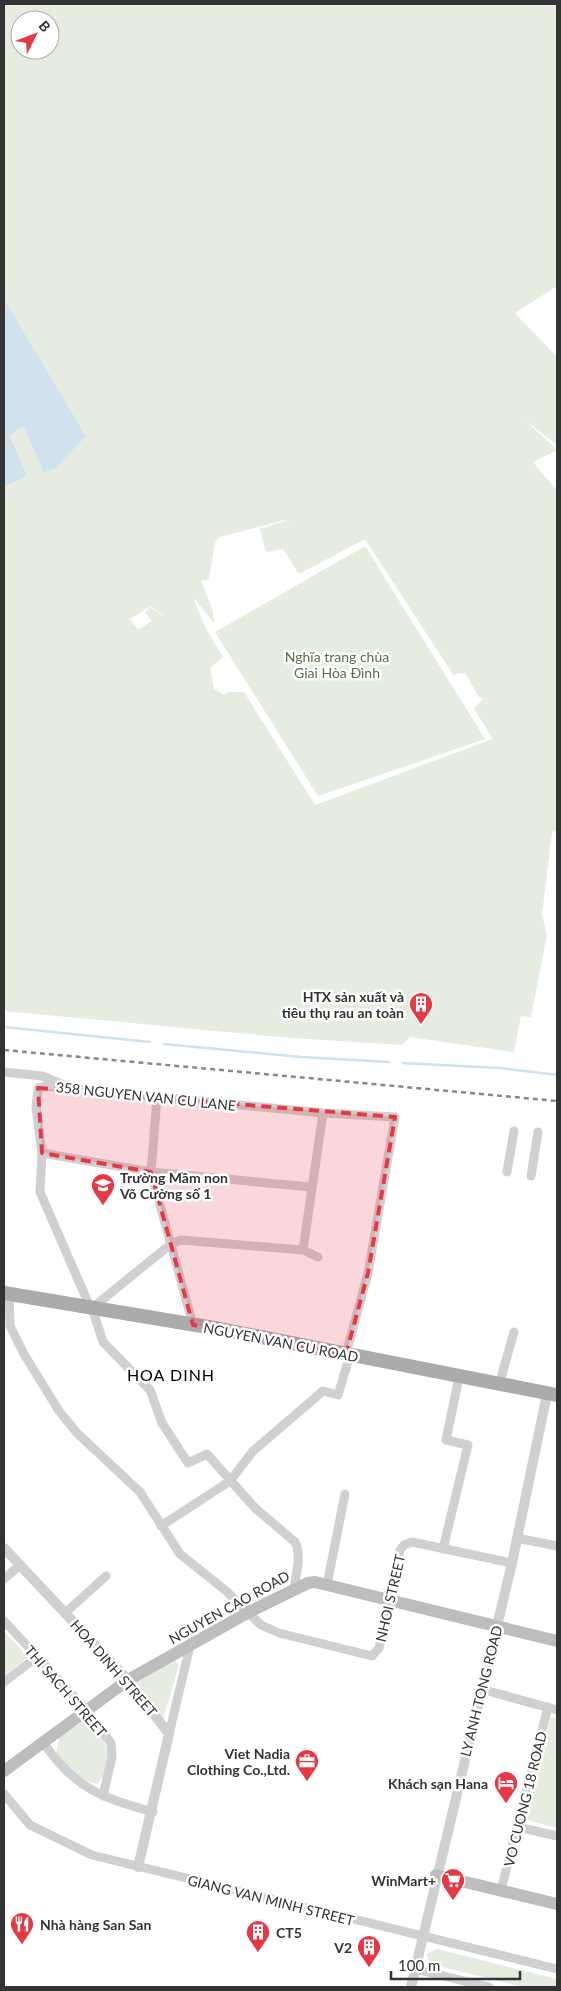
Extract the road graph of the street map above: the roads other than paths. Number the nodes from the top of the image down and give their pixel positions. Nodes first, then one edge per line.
1 (4, 1072) edge
2 (70, 1088) junction
3 (157, 1098) junction
4 (323, 1113) junction
5 (514, 1131) dead end
6 (538, 1132) dead end
7 (42, 1153) junction
8 (151, 1172) junction
9 (508, 1172) dead end
10 (531, 1176) dead end
11 (311, 1187) junction
12 (170, 1244) junction
13 (303, 1250) junction
14 (318, 1257) dead end
15 (6, 1293) edge
16 (91, 1307) junction
17 (193, 1325) junction
18 (514, 1332) dead end
19 (348, 1355) junction
20 (459, 1377) junction
21 (499, 1385) junction
22 (552, 1395) edge
23 (230, 1481) junction
24 (345, 1494) dead end
25 (160, 1526) junction
26 (518, 1538) junction
27 (557, 1546) edge
28 (4, 1548) edge
29 (443, 1548) junction
30 (512, 1563) junction
31 (20, 1565) junction
32 (106, 1576) dead end
33 (4, 1579) edge
34 (327, 1585) junction
35 (294, 1588) junction
36 (391, 1600) junction
37 (66, 1612) junction
38 (249, 1612) junction
39 (4, 1621) edge
40 (498, 1626) junction
41 (557, 1641) edge
42 (190, 1646) junction
43 (37, 1657) junction
44 (128, 1680) junction
45 (4, 1682) edge
46 (482, 1689) junction
47 (86, 1709) junction
48 (553, 1709) edge
49 (169, 1734) junction
50 (42, 1742) junction
51 (4, 1771) edge
52 (4, 1794) edge
53 (103, 1796) junction
54 (153, 1812) junction
55 (518, 1827) junction
56 (557, 1836) edge
57 (138, 1867) junction
58 (436, 1875) junction
59 (502, 1890) junction
60 (557, 1904) edge
61 (422, 1936) junction
62 (415, 1969) junction
63 (557, 1969) edge
64 (411, 1987) edge
65 (490, 1987) edge

1 - 2 street
2 - 3 street, 358 NGUYEN VAN CU LANE
2 - 7 street, 358 NGUYEN VAN CU LANE
3 - 4 street, 358 NGUYEN VAN CU LANE
3 - 8 street
4 - 11 street
4 - 19 street, 358 NGUYEN VAN CU LANE
5 - 9 street
6 - 10 street
7 - 8 street
7 - 16 street, 358 NGUYEN VAN CU LANE
8 - 11 street
8 - 12 street
11 - 13 street
12 - 13 street
12 - 16 street
12 - 17 street
13 - 14 street
15 - 16 main road, NGUYEN VAN CU ROAD
15 - 25 street
16 - 17 main road, NGUYEN VAN CU ROAD
16 - 23 street, 358 NGUYEN VAN CU LANE
17 - 19 main road, NGUYEN VAN CU ROAD
18 - 21 street
19 - 20 main road, NGUYEN VAN CU ROAD
19 - 23 street
20 - 21 main road, NGUYEN VAN CU ROAD
20 - 29 street
21 - 22 main road, NGUYEN VAN CU ROAD
22 - 26 street, LY ANH TONG ROAD
23 - 25 street
23 - 35 street
24 - 34 street
25 - 38 street
26 - 27 street
26 - 30 street, LY ANH TONG ROAD
28 - 31 street, HOA DINH STREET
29 - 30 street, NHOI STREET
29 - 36 street, NHOI STREET
30 - 40 street, LY ANH TONG ROAD
31 - 33 street
31 - 37 street, HOA DINH STREET
32 - 37 street
34 - 35 main road, NGUYEN CAO ROAD
34 - 36 main road, NGUYEN CAO ROAD
35 - 38 main road, NGUYEN CAO ROAD
36 - 38 street, NHOI STREET
36 - 40 main road, NGUYEN CAO ROAD
37 - 44 street, HOA DINH STREET
38 - 42 main road, NGUYEN CAO ROAD
39 - 43 street, THI SACH STREET
40 - 41 main road, NGUYEN CAO ROAD
40 - 46 street, LY ANH TONG ROAD
42 - 44 main road, NGUYEN CAO ROAD
42 - 49 street
43 - 45 street
43 - 47 street, THI SACH STREET
44 - 47 main road, NGUYEN CAO ROAD
44 - 49 street, HOA DINH STREET
46 - 48 street
46 - 58 street, LY ANH TONG ROAD
47 - 50 main road, NGUYEN CAO ROAD
47 - 53 street, THI SACH STREET
48 - 55 street, VO CUONG 18 ROAD
49 - 54 street
50 - 51 main road, NGUYEN CAO ROAD
50 - 53 street
52 - 57 street, GIANG VAN MINH STREET
53 - 54 street
54 - 57 street
55 - 56 street
55 - 59 street, VO CUONG 18 ROAD
57 - 61 street, GIANG VAN MINH STREET
58 - 59 main road
58 - 61 street, LY ANH TONG ROAD
59 - 60 main road
61 - 62 street, LY ANH TONG ROAD
61 - 63 street, GIANG VAN MINH STREET
62 - 64 street, LY ANH TONG ROAD
62 - 65 street

